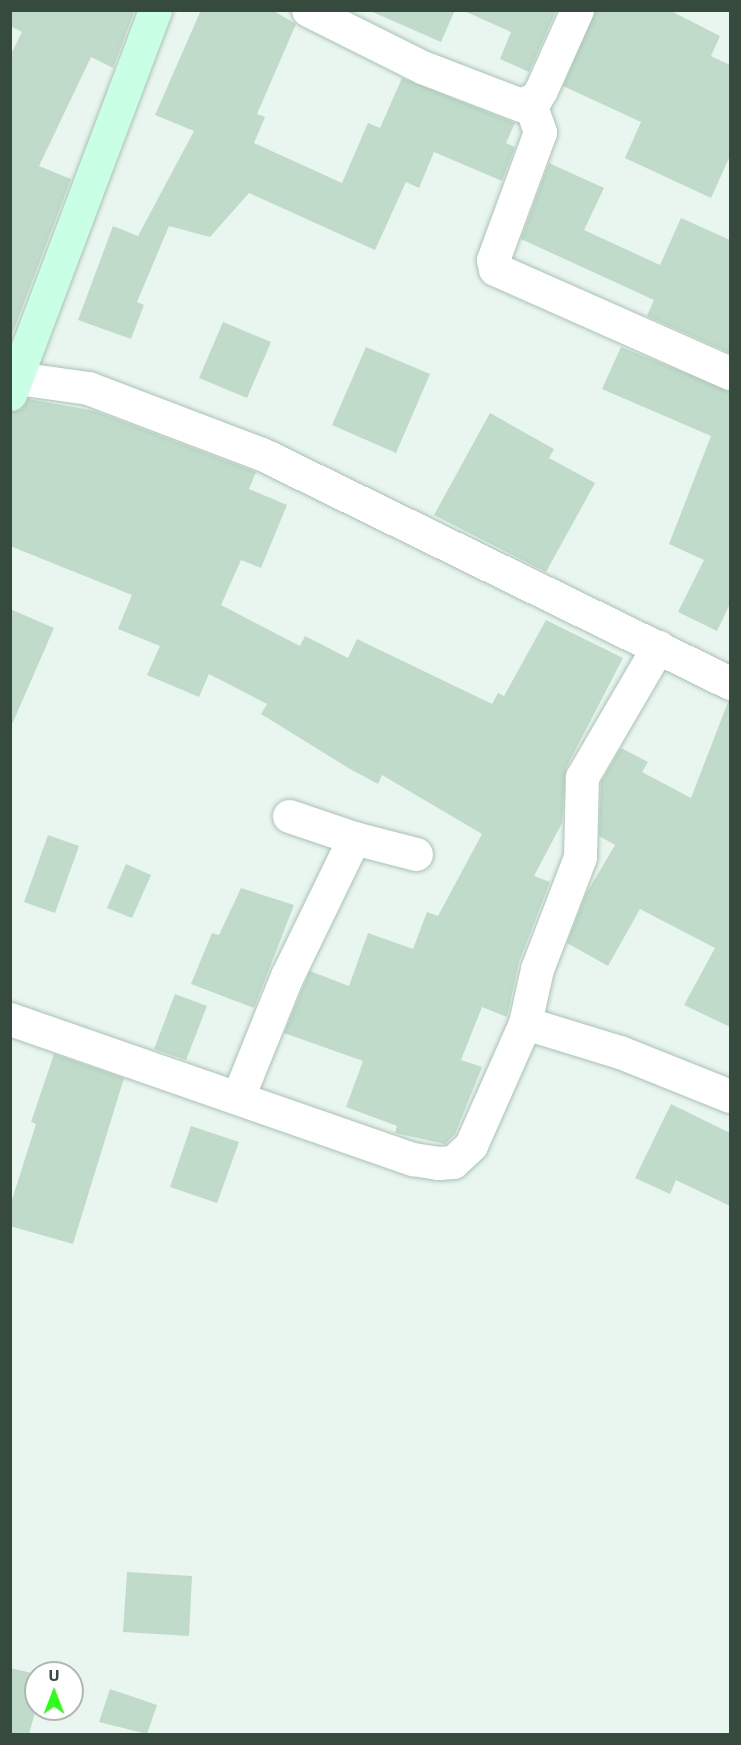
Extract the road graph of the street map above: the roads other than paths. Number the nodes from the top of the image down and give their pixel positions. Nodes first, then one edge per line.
1 (155, 10) edge
2 (308, 10) edge
3 (577, 10) edge
4 (530, 103) junction
5 (730, 373) edge
6 (13, 383) edge
7 (658, 647) junction
8 (730, 683) edge
9 (289, 816) dead end
10 (354, 838) junction
11 (416, 854) dead end
12 (10, 1019) edge
13 (525, 1023) junction
14 (730, 1096) edge
15 (238, 1097) junction

1 - 6 street
2 - 4 street
3 - 4 street
4 - 5 street
6 - 7 street
7 - 8 street
7 - 13 street
9 - 10 street
10 - 11 street
10 - 15 street
12 - 15 street
13 - 14 street
13 - 15 street

